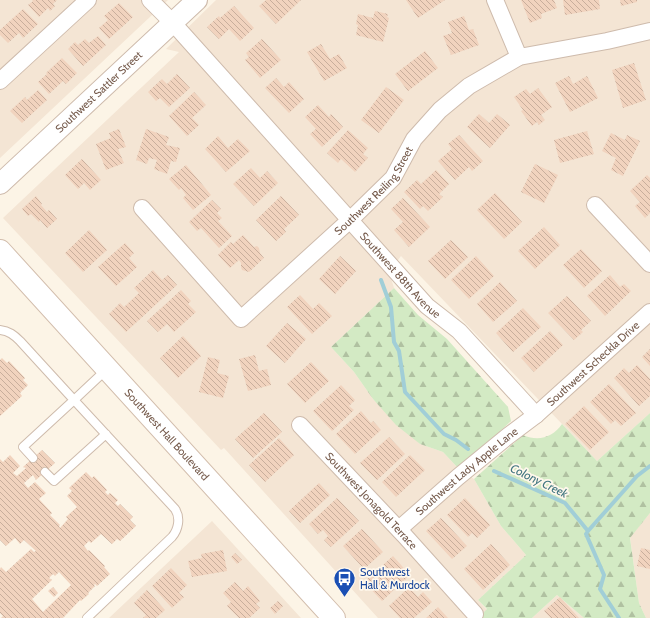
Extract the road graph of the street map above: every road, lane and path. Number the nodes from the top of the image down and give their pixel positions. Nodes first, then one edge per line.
1 (88, 0) edge
2 (150, 0) edge
3 (197, 0) edge
4 (495, 0) edge
5 (173, 23) junction
6 (650, 31) edge
7 (519, 57) junction
8 (0, 81) edge
9 (0, 184) edge
10 (595, 205) dead end
11 (142, 208) dead end
12 (350, 220) junction
13 (0, 251) edge
14 (650, 264) edge
15 (650, 312) edge
16 (0, 330) edge
17 (107, 369) junction
18 (74, 400) junction
19 (536, 415) junction
20 (300, 425) dead end
21 (106, 434) junction
22 (33, 458) dead end
23 (45, 472) dead end
24 (399, 529) junction
25 (475, 614) dead end
26 (87, 618) edge
27 (334, 618) edge

1 - 8 street
2 - 5 street, Southwest 88th Avenue
3 - 5 street, Southwest Sattler Street
4 - 7 street
5 - 9 street, Southwest Sattler Street
5 - 12 street, Southwest 88th Avenue
6 - 7 street, Southwest Reiling Street
7 - 12 street, Southwest Reiling Street
10 - 14 street
11 - 12 street, Southwest Reiling Street
12 - 19 street, Southwest 88th Avenue
13 - 17 main road, Southwest Hall Boulevard
15 - 19 street, Southwest Scheckla Drive
16 - 18 lane
17 - 18 lane
17 - 27 main road, Southwest Hall Boulevard
18 - 21 lane
18 - 22 lane
19 - 24 street, Southwest Lady Apple Lane
20 - 24 street, Southwest Jonagold Terrace
21 - 23 lane
21 - 26 lane
24 - 25 street, Southwest Jonagold Terrace

